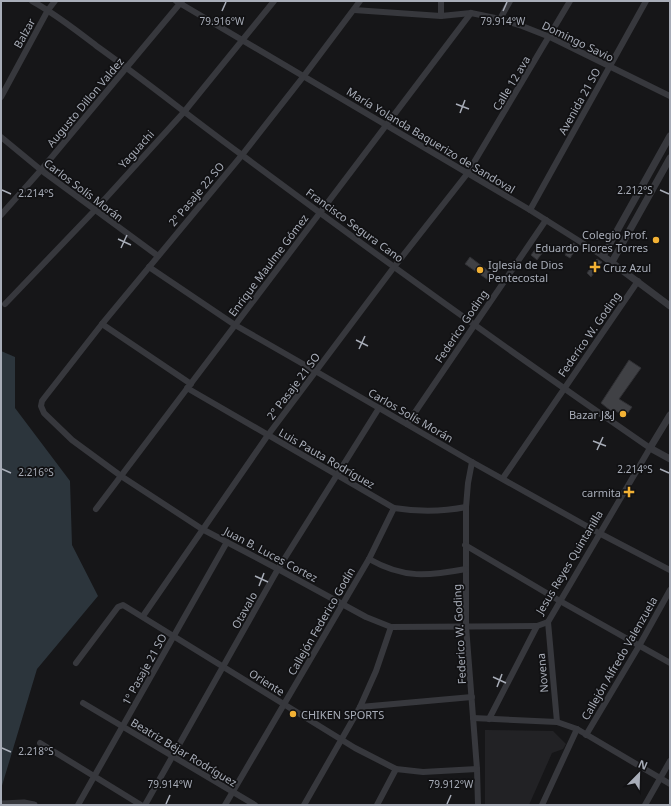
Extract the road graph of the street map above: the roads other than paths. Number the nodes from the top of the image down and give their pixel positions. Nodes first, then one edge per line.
1 (32, 1) edge
2 (55, 1) edge
3 (274, 1) edge
4 (360, 1) edge
5 (441, 1) edge
6 (510, 1) edge
7 (570, 1) edge
8 (646, 1) edge
9 (179, 2) edge
10 (48, 10) junction
11 (354, 10) junction
12 (471, 13) junction
13 (440, 16) junction
14 (500, 19) junction
15 (550, 37) junction
16 (242, 40) junction
17 (127, 67) junction
18 (609, 67) junction
19 (303, 77) junction
20 (670, 96) edge
21 (1, 97) edge
22 (184, 112) junction
23 (386, 125) junction
24 (670, 136) edge
25 (1, 137) edge
26 (242, 155) junction
27 (670, 158) edge
28 (41, 170) junction
29 (467, 174) junction
30 (530, 210) junction
31 (94, 211) junction
32 (320, 213) junction
33 (1, 215) edge
34 (546, 220) junction
35 (158, 256) junction
36 (602, 256) junction
37 (612, 262) junction
38 (149, 267) junction
39 (394, 267) junction
40 (638, 281) junction
41 (669, 303) edge
42 (5, 304) dead end
43 (102, 324) junction
44 (235, 324) junction
45 (474, 324) junction
46 (316, 372) junction
47 (189, 386) junction
48 (563, 388) junction
49 (45, 397) joint
50 (379, 408) junction
51 (670, 415) edge
52 (407, 424) junction
53 (268, 436) junction
54 (650, 448) junction
55 (670, 459) edge
56 (472, 462) junction
57 (336, 475) junction
58 (121, 476) junction
59 (503, 478) junction
60 (466, 507) junction
61 (394, 508) junction
62 (96, 509) dead end
63 (202, 529) junction
64 (599, 533) junction
65 (227, 542) junction
66 (466, 545) junction
67 (369, 559) junction
68 (278, 569) junction
69 (466, 569) junction
70 (670, 570) edge
71 (670, 590) edge
72 (560, 601) junction
73 (342, 605) junction
74 (143, 616) junction
75 (548, 622) junction
76 (466, 626) junction
77 (537, 626) junction
78 (390, 627) junction
79 (174, 636) junction
80 (639, 646) junction
81 (76, 663) dead end
82 (670, 663) edge
83 (224, 667) junction
84 (472, 697) junction
85 (83, 703) dead end
86 (284, 704) junction
87 (360, 707) junction
88 (473, 718) junction
89 (489, 719) junction
90 (557, 722) junction
91 (123, 726) junction
92 (577, 729) junction
93 (586, 735) junction
94 (341, 740) junction
95 (40, 743) dead end
96 (172, 755) junction
97 (670, 761) edge
98 (396, 769) junction
99 (477, 769) junction
100 (94, 776) junction
101 (661, 778) junction
102 (670, 784) edge
103 (232, 792) junction
104 (1, 804) edge
105 (34, 805) edge
106 (78, 805) edge
107 (141, 805) edge
108 (145, 805) edge
109 (225, 805) edge
110 (255, 805) edge
111 (304, 805) edge
112 (377, 805) edge
113 (478, 805) edge
114 (542, 805) edge
115 (645, 805) edge

1 - 10 street, Francisco Segura Cano
2 - 10 street, Balzar
3 - 16 street, Yaguachi
4 - 11 street, 2º Pasaje 22 SO
5 - 13 street
6 - 14 street
7 - 15 street, Calle 12 ava
8 - 18 street, Avenida 21 SO
9 - 16 street, María Yolanda Baquerizo de Sandoval
9 - 17 street, Augusto Dillon Valdez
10 - 17 street, Francisco Segura Cano
10 - 21 street, Balzar
11 - 13 street, Domingo Savio
11 - 19 street, 2º Pasaje 22 SO
12 - 13 street, Domingo Savio
12 - 14 street, Domingo Savio
12 - 23 street, Enrique Maulme Gómez
14 - 15 street, Domingo Savio
15 - 18 street, Domingo Savio
15 - 29 street, Calle 12 ava
16 - 19 street, María Yolanda Baquerizo de Sandoval
16 - 22 street, Yaguachi
17 - 22 street, Francisco Segura Cano
17 - 28 street, Augusto Dillon Valdez
18 - 20 street, Domingo Savio
18 - 30 street, Avenida 21 SO
19 - 23 street, María Yolanda Baquerizo de Sandoval
19 - 26 street, 2º Pasaje 22 SO
22 - 26 street, Francisco Segura Cano
22 - 31 street, Yaguachi
23 - 29 street, María Yolanda Baquerizo de Sandoval
23 - 32 street, Enrique Maulme Gómez
24 - 36 street
25 - 28 street, Carlos Solís Morán
26 - 32 street, Francisco Segura Cano
26 - 35 street, 2º Pasaje 22 SO
27 - 37 street
28 - 31 street, Carlos Solís Morán
28 - 33 street, Augusto Dillon Valdez
29 - 30 street, María Yolanda Baquerizo de Sandoval
29 - 39 street, 2° Pasaje 21 SO
30 - 34 street, María Yolanda Baquerizo de Sandoval
31 - 35 street, Carlos Solís Morán
31 - 42 street, Yaguachi
32 - 39 street, Francisco Segura Cano
32 - 44 street, Enrique Maulme Gómez
34 - 36 street, María Yolanda Baquerizo de Sandoval
34 - 45 street, Federico Goding
35 - 38 street, 2º Pasaje 22 SO
36 - 37 street, María Yolanda Baquerizo de Sandoval
37 - 40 street, María Yolanda Baquerizo de Sandoval
38 - 43 street, 2º Pasaje 22 SO
38 - 44 street, Carlos Solís Morán
39 - 45 street, Francisco Segura Cano
39 - 46 street, 2° Pasaje 21 SO
40 - 41 street, María Yolanda Baquerizo de Sandoval
40 - 48 street, Federico W. Goding
43 - 47 street, Luis Pauta Rodríguez
43 - 49 street, 2º Pasaje 22 SO
44 - 46 street, Carlos Solís Morán
44 - 47 street, Enrique Maulme Gómez
45 - 48 street, Francisco Segura Cano
45 - 52 street, Federico Goding
46 - 50 street, Carlos Solís Morán
46 - 53 street, 2° Pasaje 21 SO
47 - 53 street, Luis Pauta Rodríguez
47 - 58 street, Enrique Maulme Gómez
48 - 54 street, Francisco Segura Cano
48 - 59 street, Federico W. Goding
49 - 58 street, Juan B. Luces Cortez
50 - 52 street, Carlos Solís Morán
50 - 57 street, Otavalo
51 - 54 street, Jesus Reyes Quintanilla
52 - 56 street, Carlos Solís Morán
53 - 57 street, Luis Pauta Rodríguez
53 - 63 street, 2° Pasaje 21 SO
54 - 55 street, Francisco Segura Cano
54 - 64 street, Jesus Reyes Quintanilla
56 - 59 street, Carlos Solís Morán
56 - 60 street, Federico W. Goding
57 - 61 street, Luis Pauta Rodríguez
57 - 68 street, Otavalo
58 - 62 street, Enrique Maulme Gómez
58 - 63 street, Juan B. Luces Cortez
59 - 64 street, Carlos Solís Morán
60 - 61 street, Luis Pauta Rodríguez
60 - 66 street, Federico W. Goding
61 - 67 street, Callejón Federico Godín
63 - 65 street, Juan B. Luces Cortez
63 - 74 street, 2° Pasaje 21 SO
64 - 70 street, Carlos Solís Morán
64 - 72 street, Jesus Reyes Quintanilla
65 - 68 street, Juan B. Luces Cortez
65 - 79 street, 1º Pasaje 21 SO
66 - 69 street, Federico W. Goding
66 - 72 street
67 - 69 street
67 - 73 street, Callejón Federico Godín
68 - 73 street, Juan B. Luces Cortez
68 - 83 street, Otavalo
69 - 76 street, Federico W. Goding
71 - 80 street, Callejón Alfredo Valenzuela
72 - 75 street, Jesus Reyes Quintanilla
72 - 80 street
73 - 78 street, Juan B. Luces Cortez
73 - 86 street, Callejón Federico Godín
74 - 79 street, Oriente
74 - 81 street, Oriente
75 - 77 street, Jesus Reyes Quintanilla
75 - 90 street, Novena
76 - 77 street, Juan B. Luces Cortez
76 - 78 street, Juan B. Luces Cortez
76 - 84 street, Federico W. Goding
77 - 89 street, Jesus Reyes Quintanilla
78 - 87 street
79 - 83 street, Oriente
79 - 91 street, 1º Pasaje 21 SO
80 - 82 street
80 - 93 street, Callejón Alfredo Valenzuela
83 - 86 street, Oriente
83 - 96 street, Otavalo
84 - 87 street
84 - 88 street, Federico W. Goding
85 - 91 street, Beatriz Béjar Rodríguez
86 - 94 street, Oriente
86 - 103 street, Callejón Federico Godín
87 - 94 street
88 - 89 street
88 - 99 street, Federico W. Goding
89 - 90 street
90 - 92 street
91 - 96 street, Beatriz Béjar Rodríguez
91 - 100 street, 1º Pasaje 21 SO
92 - 93 street
92 - 114 street, Callejón Alfredo Valenzuela
93 - 101 street
94 - 98 street, Oriente
94 - 111 street
95 - 100 street
96 - 103 street, Beatriz Béjar Rodríguez
96 - 108 street, Otavalo
97 - 101 street
98 - 99 street, Oriente
98 - 112 street
99 - 113 street, Federico W. Goding
100 - 106 street, 1º Pasaje 21 SO
100 - 107 street
101 - 102 street
101 - 115 street
103 - 109 street, Callejón Federico Godín
103 - 110 street, Beatriz Béjar Rodríguez
104 - 105 street

